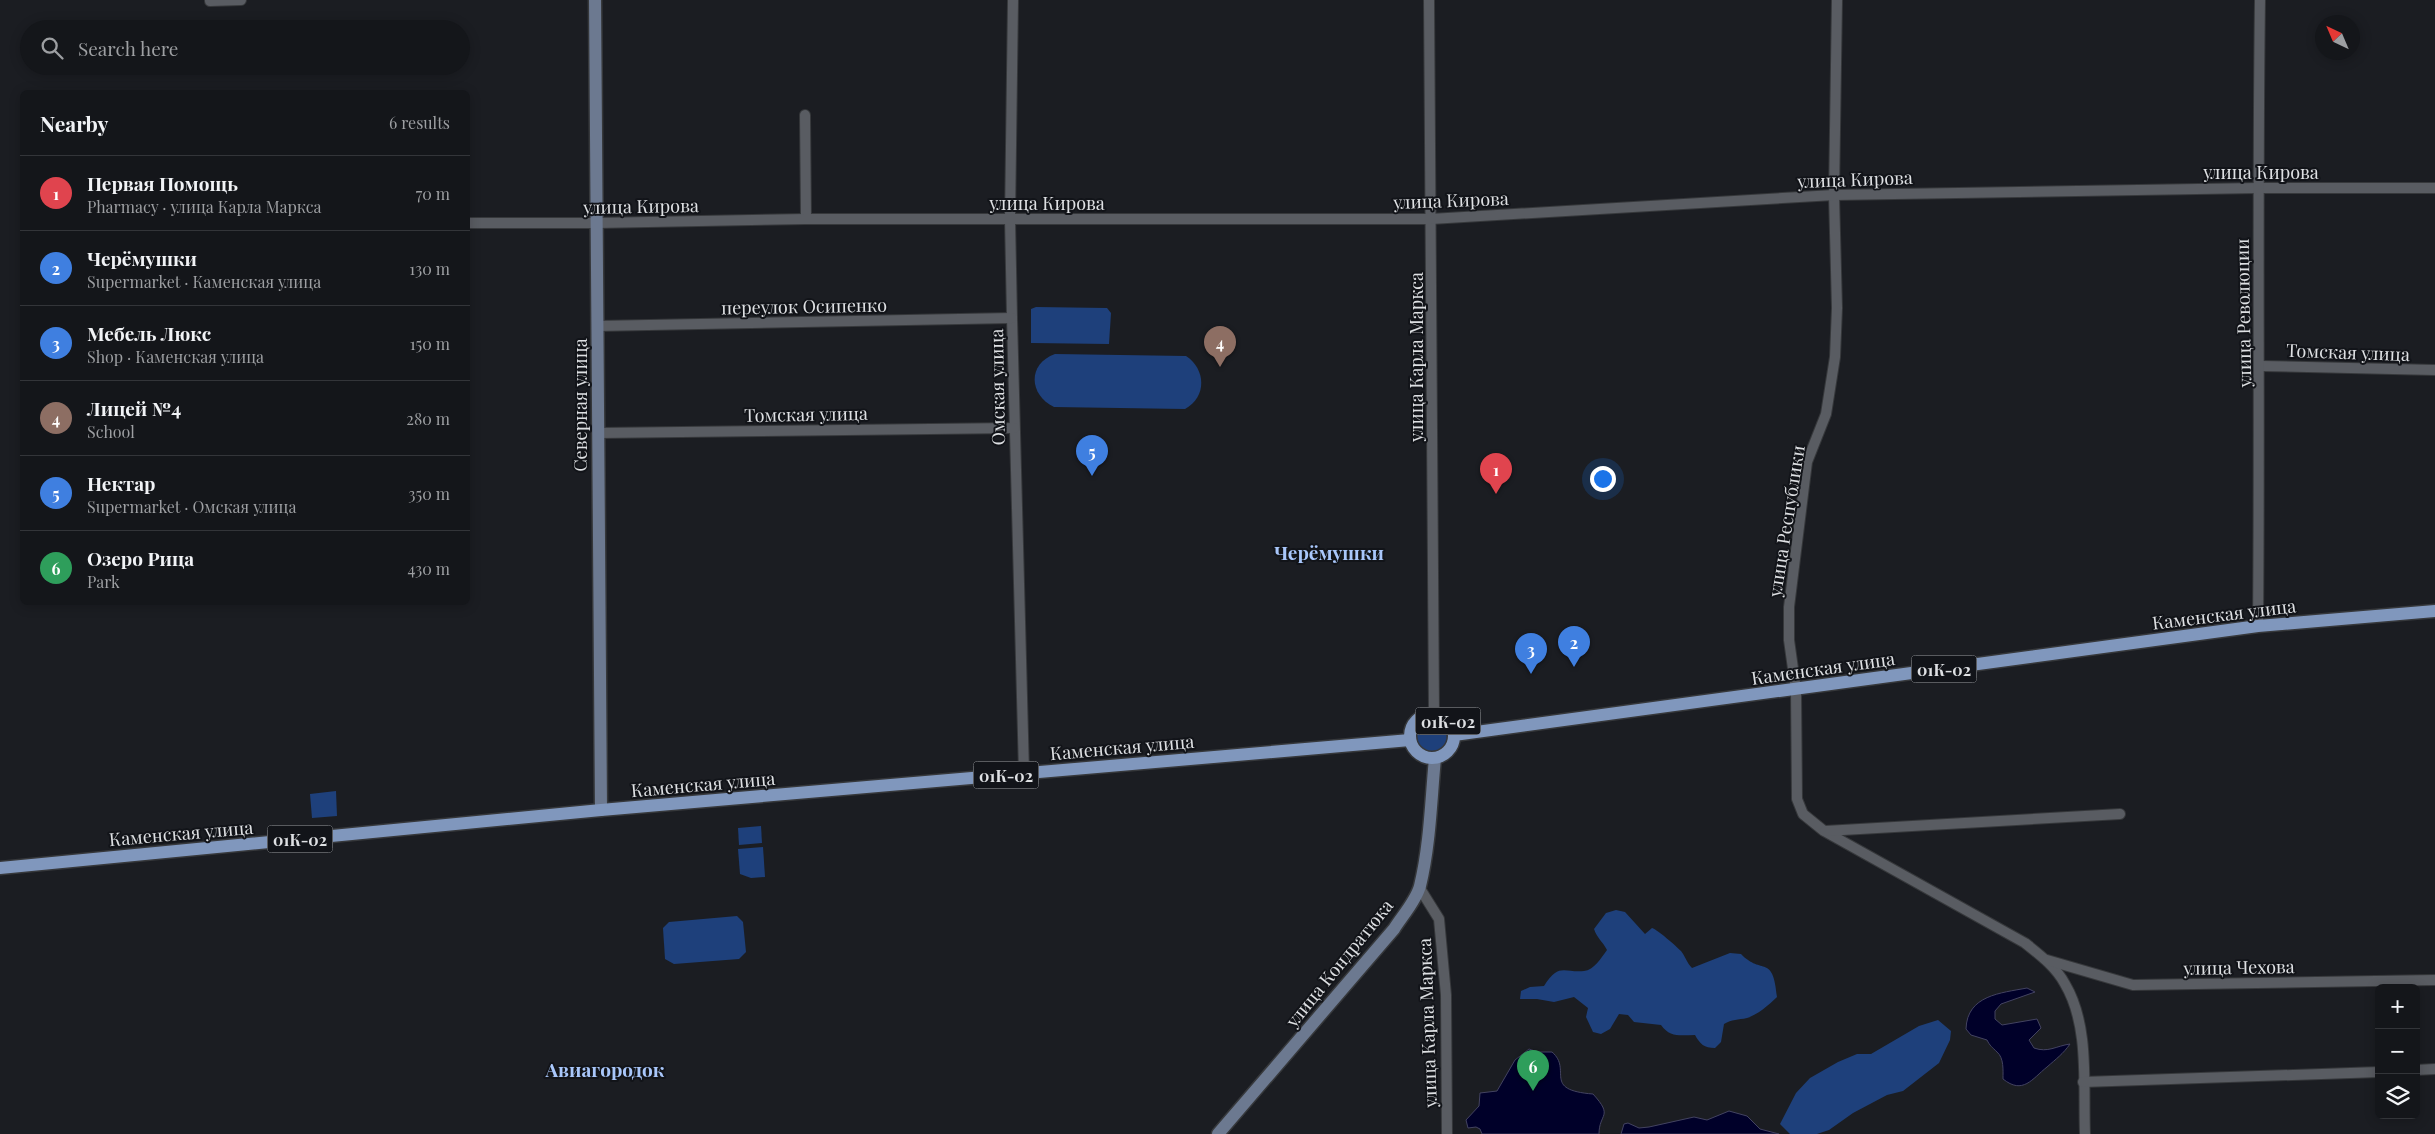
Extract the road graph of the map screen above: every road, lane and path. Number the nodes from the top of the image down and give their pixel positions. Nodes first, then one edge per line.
1 (241, 0) edge
2 (595, 0) edge
3 (1013, 0) edge
4 (1429, 0) edge
5 (1837, 0) edge
6 (2260, 0) edge
7 (210, 1) edge
8 (805, 115) dead end
9 (2258, 188) junction
10 (2435, 188) edge
11 (1834, 195) junction
12 (806, 219) junction
13 (1010, 219) junction
14 (1431, 219) junction
15 (470, 223) edge
16 (596, 223) junction
17 (1012, 318) junction
18 (597, 326) junction
19 (2261, 366) junction
20 (2435, 370) edge
21 (1014, 428) junction
22 (598, 433) junction
23 (2435, 611) edge
24 (2258, 626) junction
25 (1796, 690) junction
26 (1434, 714) junction
27 (1454, 735) junction
28 (1410, 740) junction
29 (1435, 758) junction
30 (1024, 773) junction
31 (601, 810) junction
32 (2120, 814) dead end
33 (1824, 831) junction
34 (0, 868) edge
35 (1419, 887) junction
36 (2047, 960) junction
37 (2435, 980) edge
38 (2435, 1069) edge
39 (2420, 1070) edge
40 (2375, 1072) edge
41 (2083, 1082) junction
42 (1218, 1134) edge
43 (1447, 1134) edge
44 (2085, 1134) edge

1 - 7 street
2 - 16 street, Северная улица
3 - 13 street, Омская улица
4 - 14 street, улица Карла Маркса
5 - 11 street, улица Республики
6 - 9 street, улица Революции
8 - 12 street
9 - 10 street, улица Кирова
9 - 11 street, улица Кирова
9 - 19 street, улица Революции
11 - 14 street, улица Кирова
11 - 25 street, улица Республики
12 - 13 street, улица Кирова
12 - 16 street, улица Кирова
13 - 14 street, улица Кирова
13 - 17 street, Омская улица
14 - 26 street, улица Карла Маркса
15 - 16 street, улица Кирова
16 - 18 street, Северная улица
17 - 18 street, переулок Осипенко
17 - 21 street, Омская улица
18 - 22 street, Северная улица
19 - 20 street, Томская улица
19 - 24 street, улица Революции
21 - 22 street, Томская улица
21 - 30 street, Омская улица
22 - 31 street, Северная улица
23 - 24 main road, Каменская улица / 01К-02
24 - 25 main road, Каменская улица / 01К-02
25 - 27 main road, Каменская улица / 01К-02
25 - 33 street, улица Республики
26 - 27 main road, 01К-02
26 - 28 main road, 01К-02
27 - 29 main road, 01К-02
28 - 29 main road, 01К-02
28 - 30 main road, Каменская улица / 01К-02
29 - 35 street, улица Кондратюка
30 - 31 main road, Каменская улица / 01К-02
31 - 34 main road, Каменская улица / 01К-02
32 - 33 street
33 - 36 street, улица Республики
35 - 42 street, улица Кондратюка
35 - 43 street, улица Карла Маркса
36 - 37 street, улица Чехова
36 - 41 street
38 - 39 street
40 - 41 street
41 - 44 street

